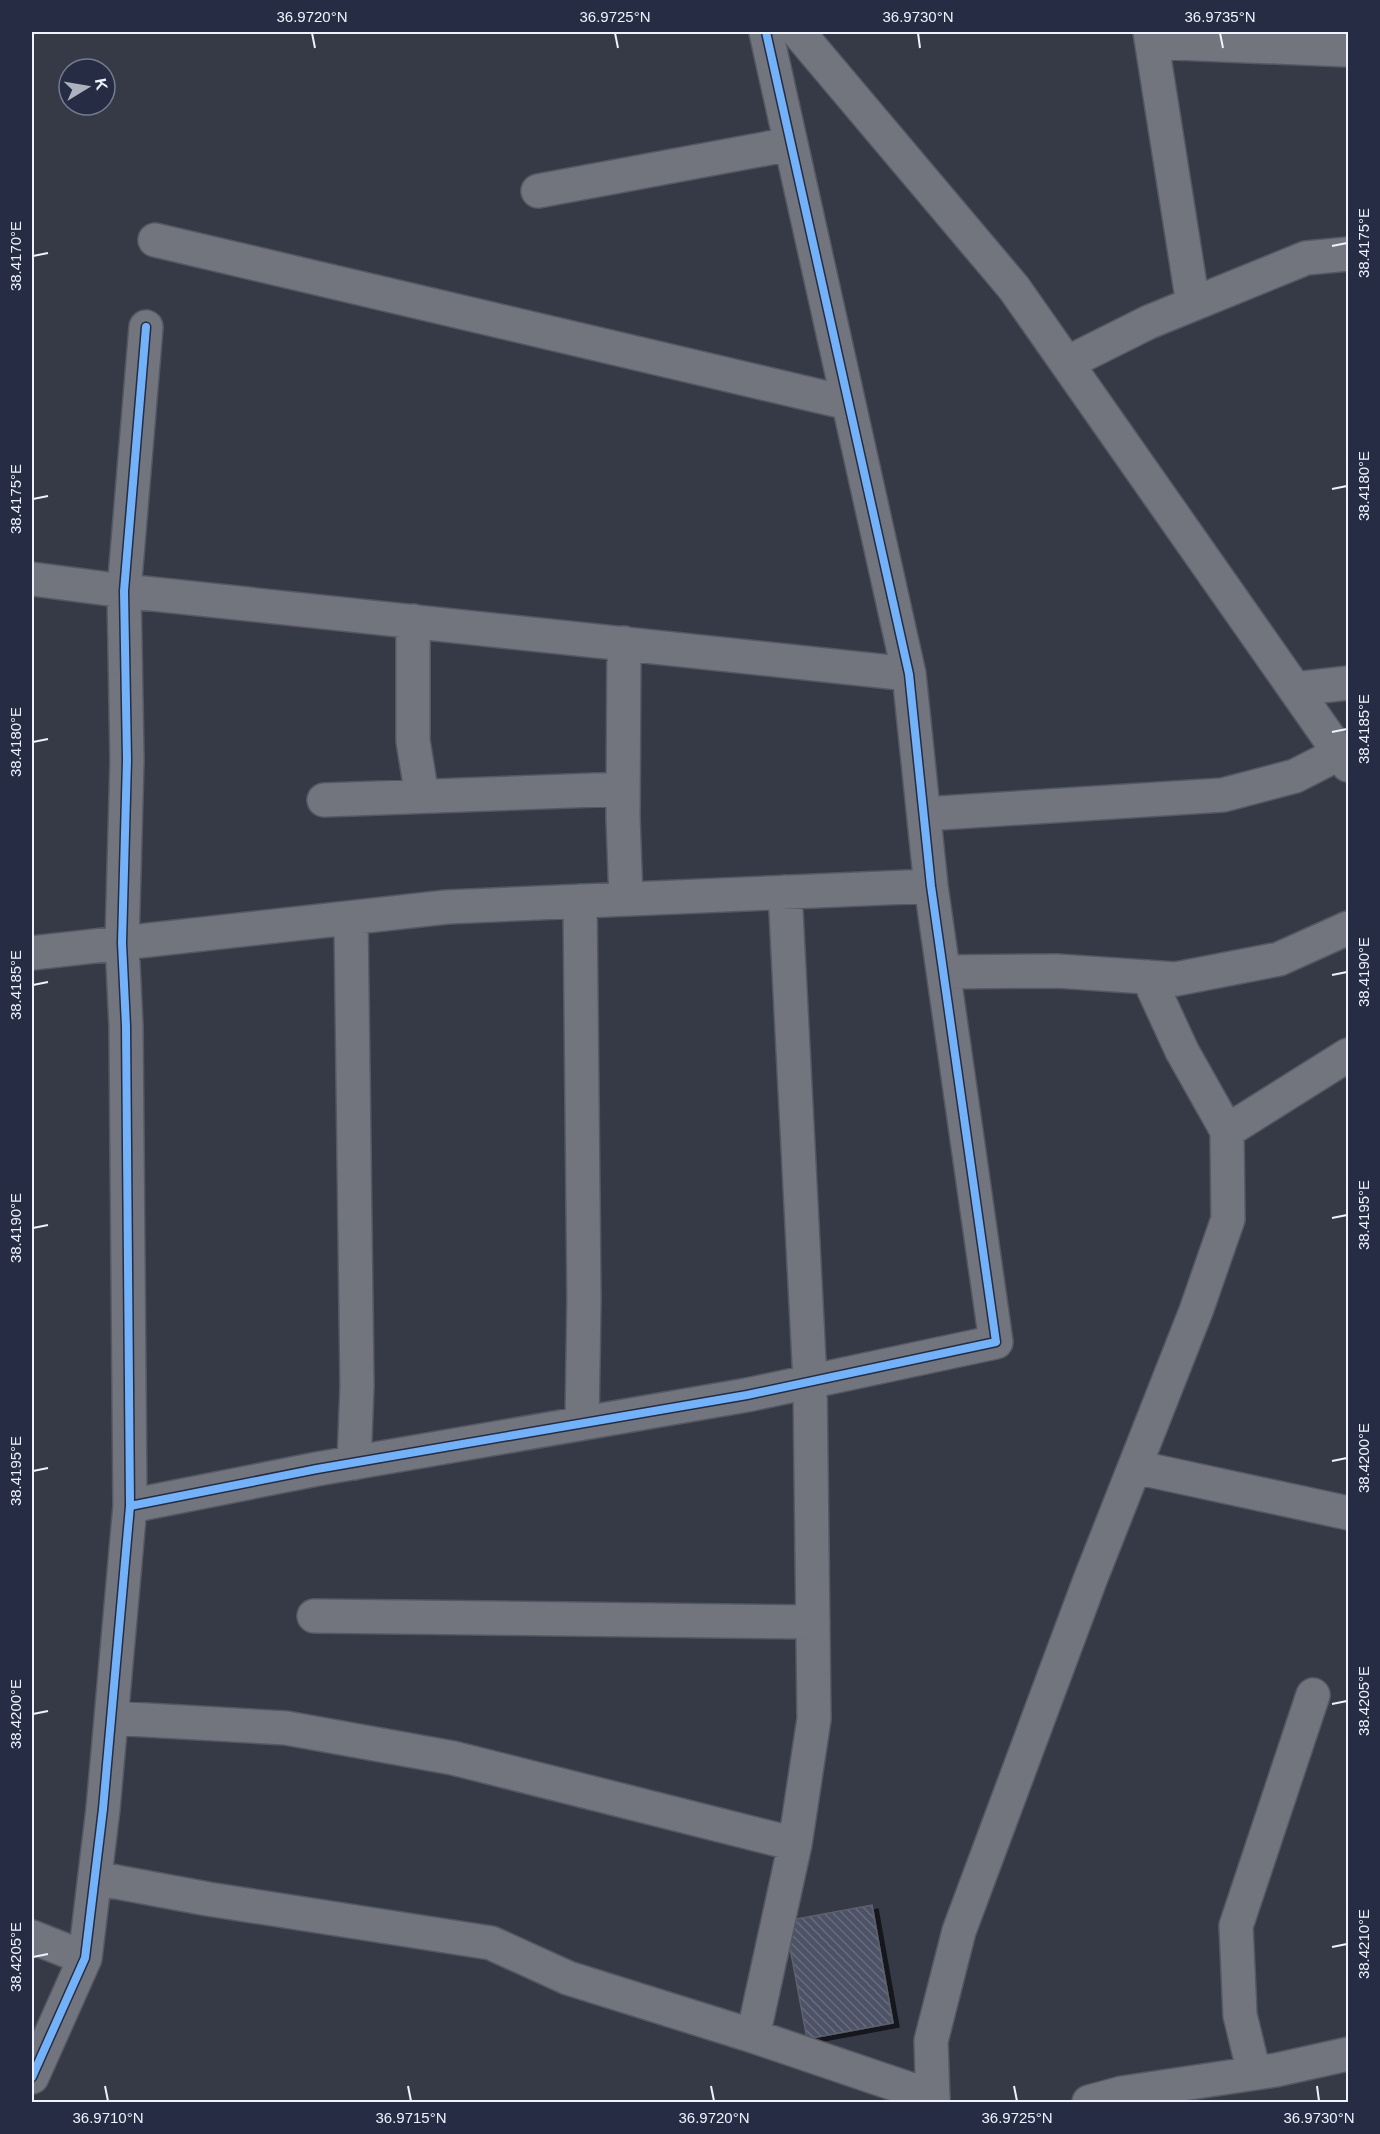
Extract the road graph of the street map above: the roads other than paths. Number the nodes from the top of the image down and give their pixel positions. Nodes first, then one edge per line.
1 (766, 32) edge
2 (798, 32) edge
3 (1151, 37) edge
4 (1348, 50) edge
5 (791, 144) junction
6 (538, 191) dead end
7 (155, 240) dead end
8 (1348, 254) edge
9 (1193, 304) junction
10 (146, 327) dead end
11 (1067, 363) junction
12 (848, 403) junction
13 (32, 579) edge
14 (124, 591) junction
15 (413, 621) junction
16 (624, 643) junction
17 (909, 674) junction
18 (1348, 683) edge
19 (1295, 689) junction
20 (1344, 759) edge
21 (623, 789) junction
22 (422, 796) junction
23 (324, 800) dead end
24 (924, 814) junction
25 (931, 886) junction
26 (785, 892) junction
27 (626, 899) junction
28 (580, 901) junction
29 (351, 918) junction
30 (1348, 928) edge
31 (122, 943) junction
32 (32, 953) edge
33 (944, 972) junction
34 (1148, 977) junction
35 (1348, 1055) edge
36 (1227, 1131) junction
37 (810, 1381) junction
38 (582, 1423) junction
39 (354, 1463) junction
40 (1135, 1467) junction
41 (130, 1506) junction
42 (1348, 1513) edge
43 (314, 1616) dead end
44 (813, 1622) junction
45 (1313, 1695) dead end
46 (111, 1718) junction
47 (795, 1844) junction
48 (95, 1878) junction
49 (32, 1937) edge
50 (85, 1958) junction
51 (753, 2036) junction
52 (1348, 2054) edge
53 (1254, 2073) junction
54 (32, 2077) edge
55 (933, 2100) edge
56 (1089, 2103) edge

1 - 5 street
2 - 11 street
3 - 4 street
3 - 9 street
5 - 6 street
5 - 12 street
7 - 12 street
8 - 9 street
9 - 11 street
10 - 14 street
11 - 19 street
12 - 17 street
13 - 14 street
14 - 15 street
14 - 31 street
15 - 16 street
15 - 22 street
16 - 17 street
16 - 21 street
17 - 24 street
18 - 19 street
19 - 20 street
20 - 24 street
21 - 22 street
21 - 27 street
22 - 23 street
24 - 25 street
25 - 26 street
25 - 33 street
26 - 27 street
26 - 37 street
27 - 28 street
28 - 29 street
28 - 38 street
29 - 31 street
29 - 39 street
30 - 34 street
31 - 32 street
31 - 41 street
33 - 34 street
33 - 37 street
34 - 36 street
35 - 36 street
36 - 40 street
37 - 38 street
37 - 44 street
38 - 39 street
39 - 41 street
40 - 42 street
40 - 55 street
41 - 46 street
43 - 44 street
44 - 47 street
45 - 53 street
46 - 47 street
46 - 48 street
47 - 51 street
48 - 50 street
48 - 51 street
49 - 50 street
50 - 54 street
51 - 55 street
52 - 53 street
53 - 56 street

